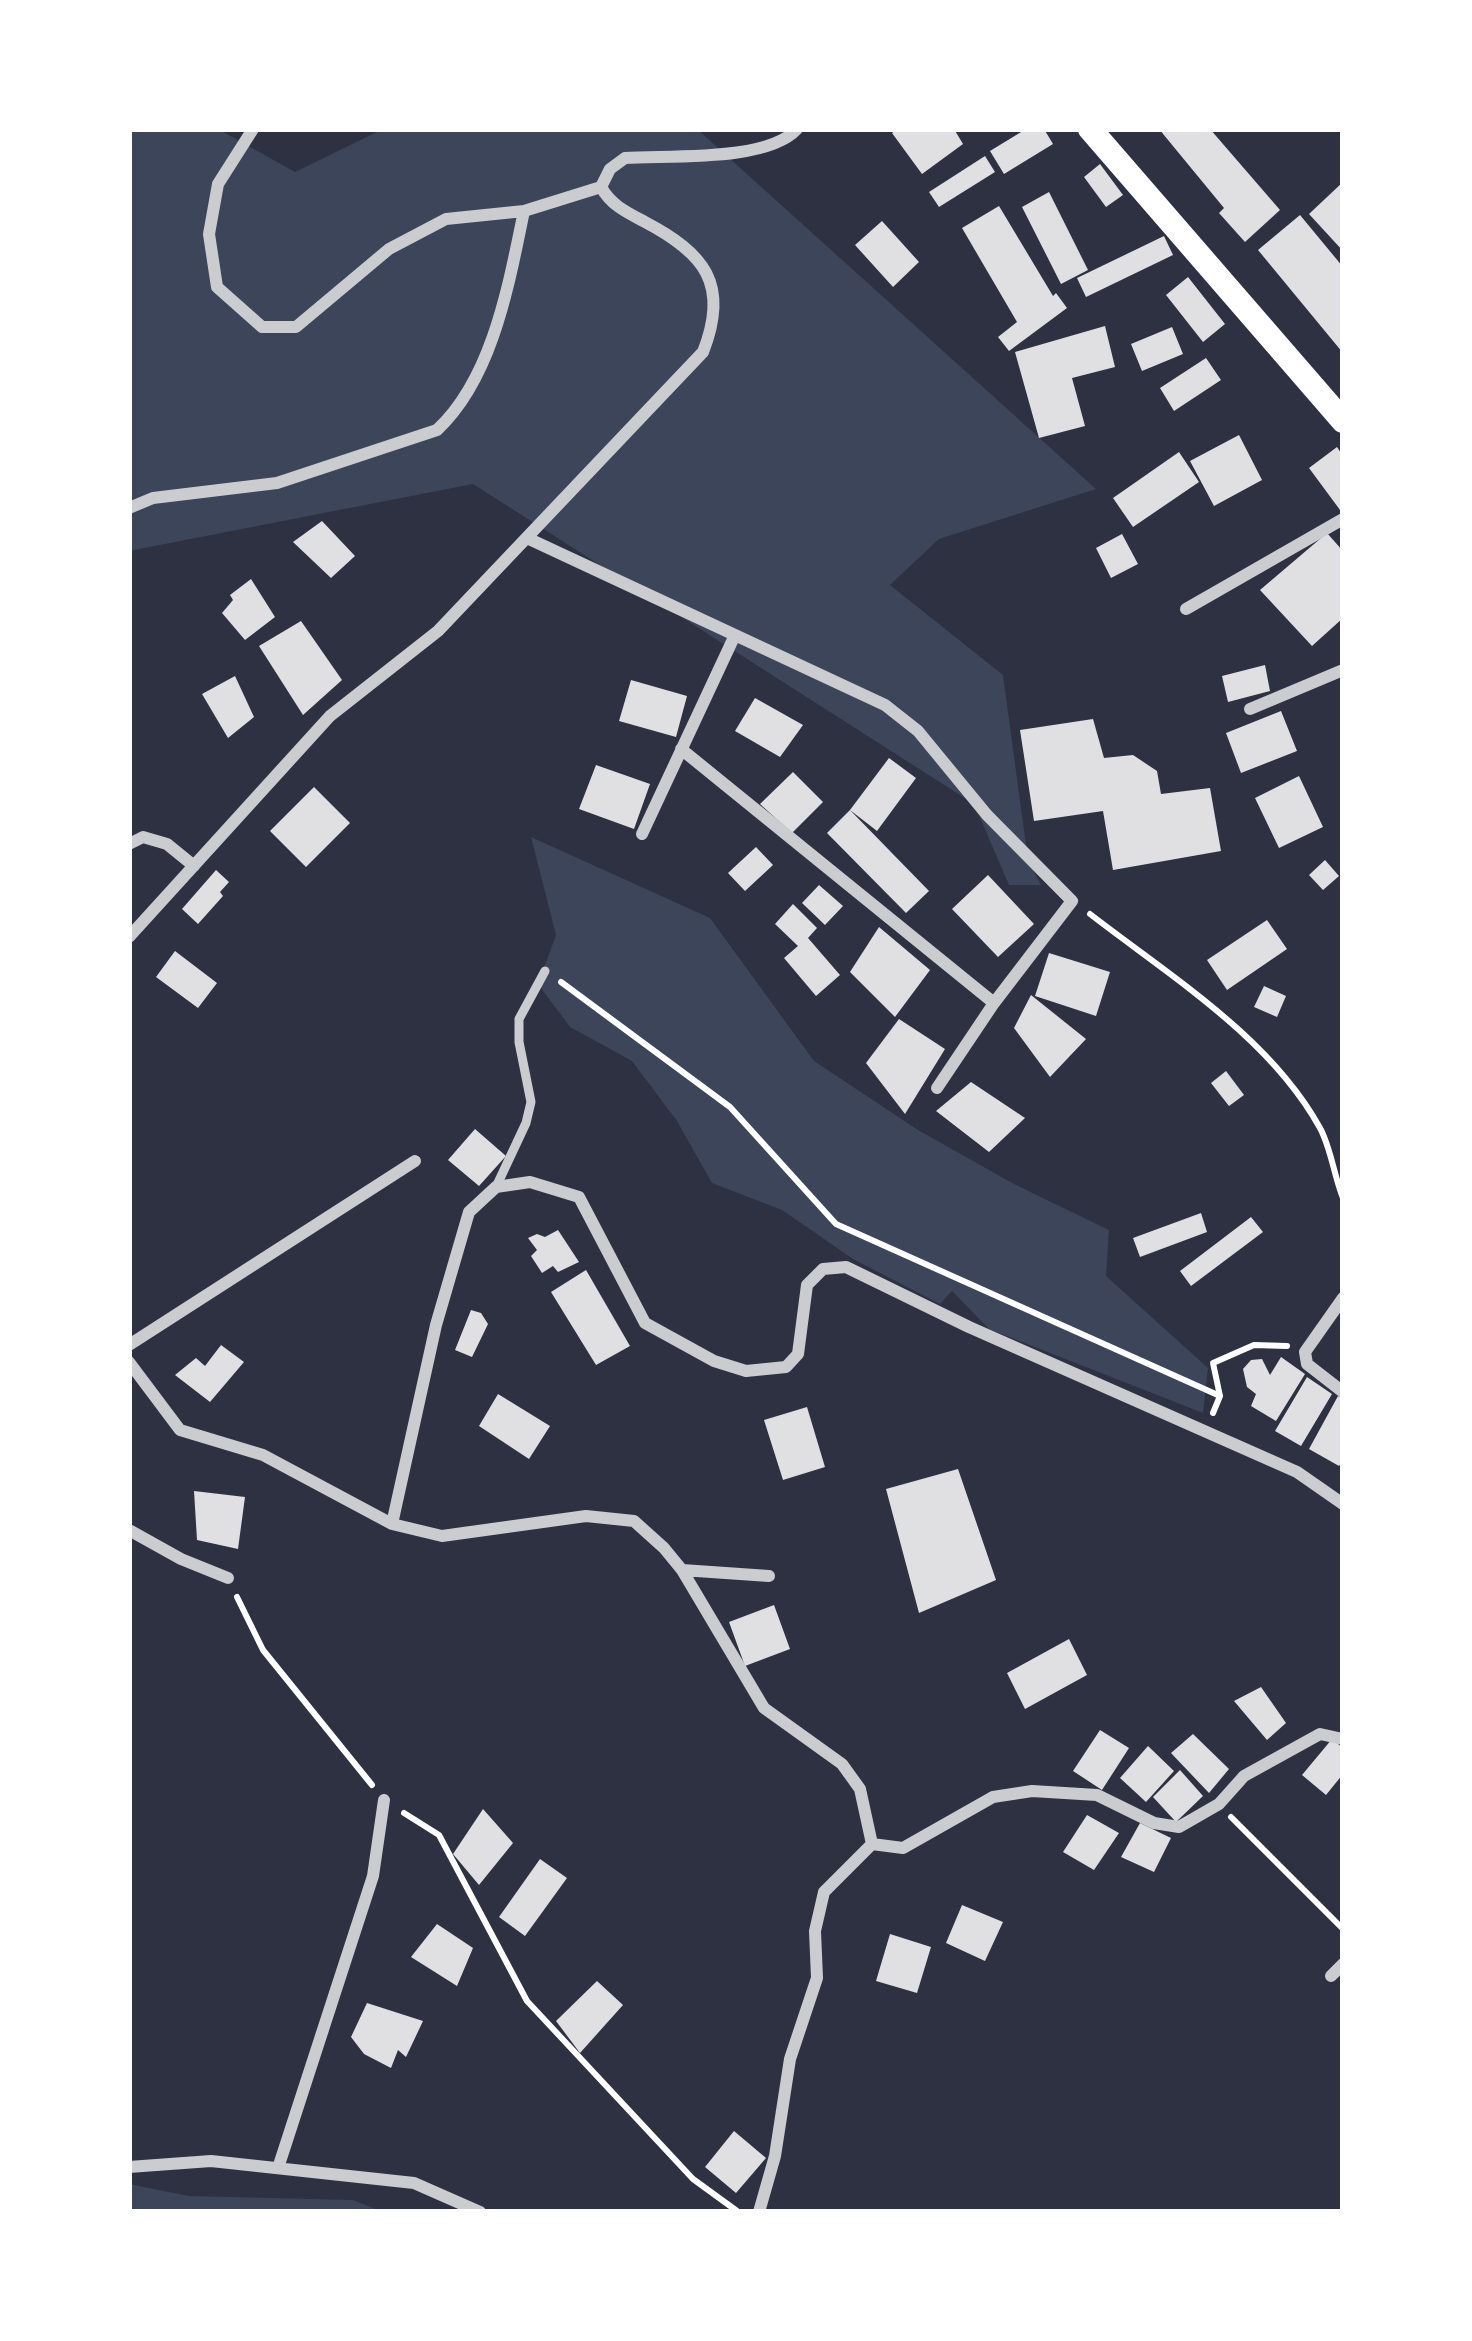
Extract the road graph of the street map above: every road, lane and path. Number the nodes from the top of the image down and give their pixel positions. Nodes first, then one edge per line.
1 (254, 129) edge
2 (797, 129) edge
3 (1090, 129) edge
4 (601, 187) junction
5 (524, 211) junction
6 (1343, 421) edge
7 (129, 508) edge
8 (1343, 520) edge
9 (526, 538) junction
10 (1186, 609) dead end
11 (735, 635) junction
12 (1343, 670) edge
13 (1250, 710) dead end
14 (681, 749) junction
15 (642, 833) dead end
16 (129, 844) edge
17 (194, 866) junction
18 (1072, 901) junction
19 (129, 937) edge
20 (545, 971) joint
21 (994, 1003) junction
22 (938, 1088) dead end
23 (415, 1161) dead end
24 (496, 1187) junction
25 (1343, 1198) edge
26 (1343, 1298) edge
27 (129, 1345) edge
28 (1303, 1346) dead end
29 (129, 1362) edge
30 (1343, 1392) edge
31 (1220, 1396) junction
32 (1205, 1432) junction
33 (1343, 1504) edge
34 (392, 1525) junction
35 (129, 1530) edge
36 (682, 1570) junction
37 (769, 1576) dead end
38 (228, 1577) joint
39 (1343, 1739) edge
40 (384, 1800) junction
41 (1219, 1804) junction
42 (872, 1844) junction
43 (1343, 1929) edge
44 (1343, 1964) edge
45 (1331, 1976) dead end
46 (129, 2167) edge
47 (278, 2168) junction
48 (480, 2212) edge
49 (739, 2212) edge
50 (759, 2212) edge

1 - 5 street
2 - 4 street
3 - 6 main road
4 - 5 street
4 - 9 street
5 - 7 street
8 - 10 street
9 - 11 street
9 - 17 street
11 - 14 street
11 - 18 street
12 - 13 street
14 - 15 street
14 - 21 street
16 - 17 street
17 - 19 street
18 - 21 street
18 - 25 path
20 - 24 lane
20 - 31 path
21 - 22 street
23 - 27 street
24 - 32 street
24 - 34 street
26 - 30 street
28 - 31 path
29 - 34 street
31 - 32 path
32 - 33 street
34 - 36 street
35 - 38 street
36 - 37 street
36 - 42 street
38 - 40 path
39 - 41 street
40 - 47 street
40 - 49 path
41 - 42 street
41 - 43 path
42 - 50 street
44 - 45 street
46 - 47 street
47 - 48 street

